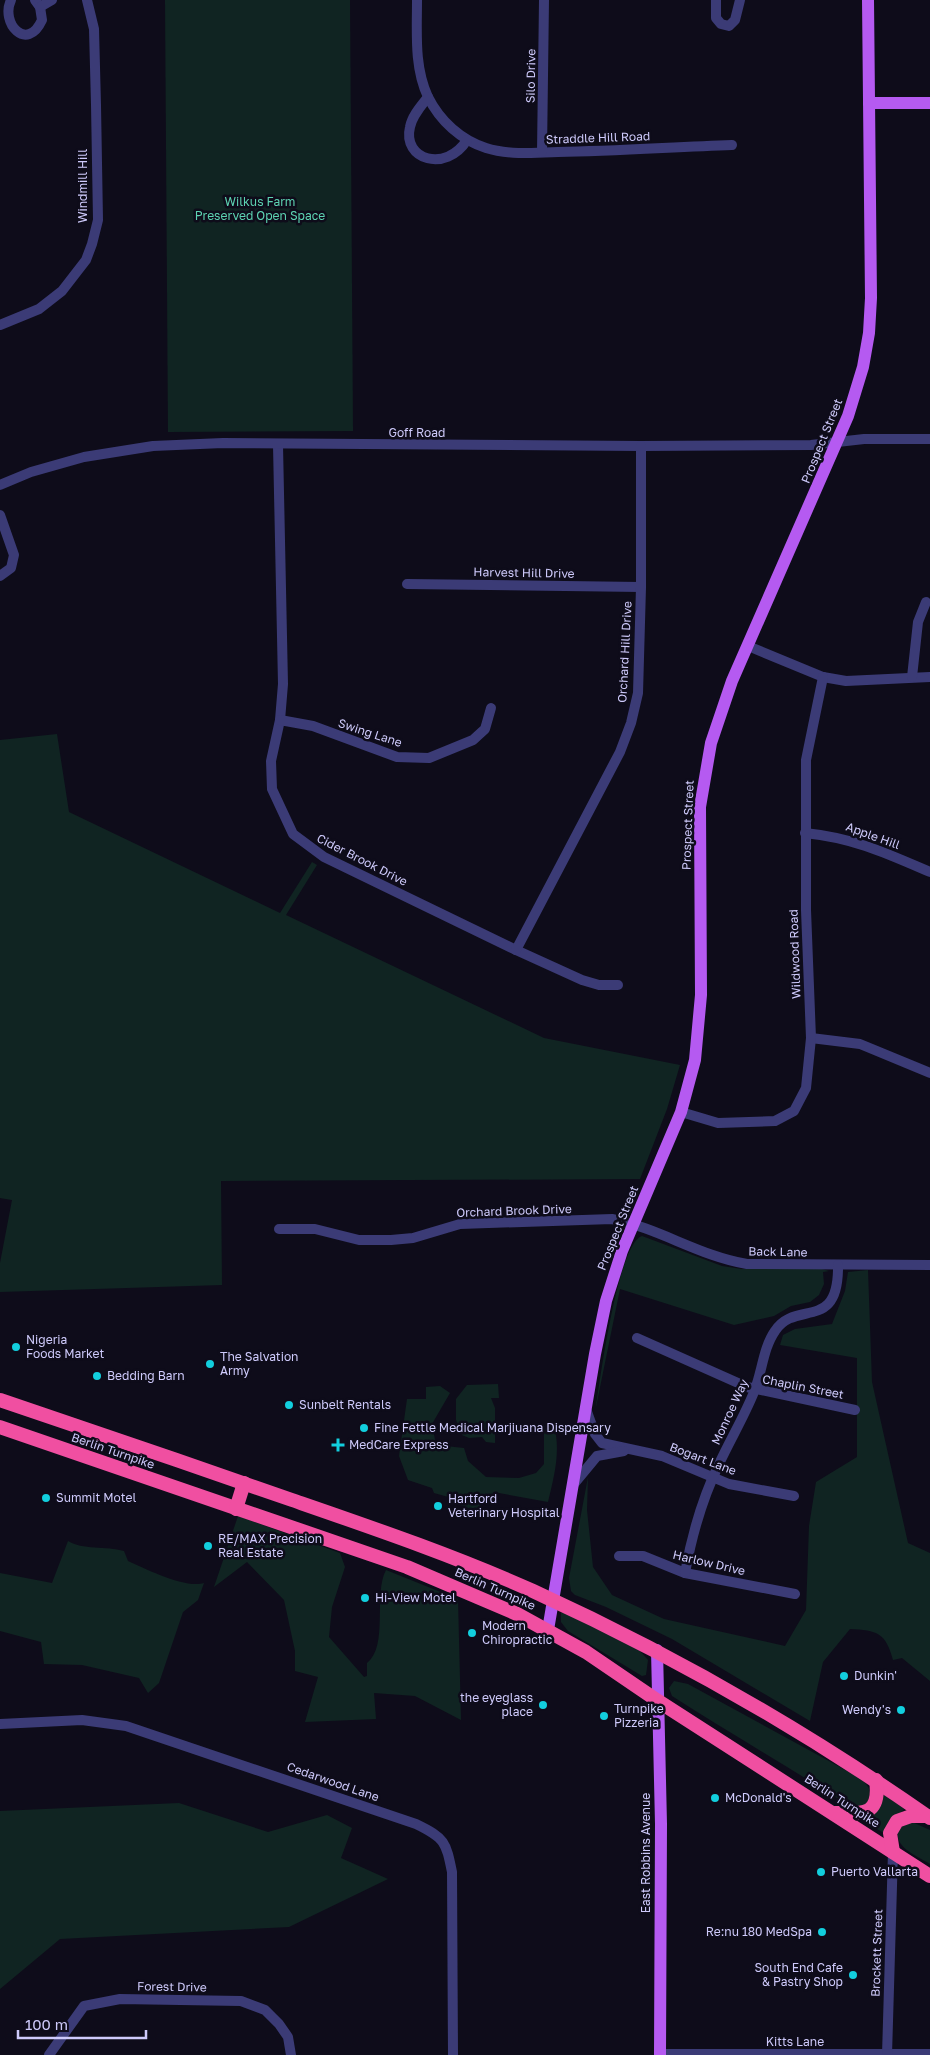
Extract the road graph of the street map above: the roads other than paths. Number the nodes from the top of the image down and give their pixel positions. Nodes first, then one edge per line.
1 (11, 0) edge
2 (52, 0) edge
3 (87, 0) edge
4 (417, 0) edge
5 (544, 0) edge
6 (716, 0) edge
7 (740, 0) edge
8 (868, 0) edge
9 (38, 3) edge
10 (428, 97) junction
11 (869, 103) junction
12 (930, 103) edge
13 (467, 140) junction
14 (732, 145) dead end
15 (542, 152) junction
16 (0, 325) edge
17 (930, 439) edge
18 (839, 441) junction
19 (278, 445) junction
20 (641, 446) junction
21 (0, 485) edge
22 (0, 515) edge
23 (0, 576) edge
24 (407, 584) dead end
25 (641, 586) junction
26 (926, 602) dead end
27 (748, 646) junction
28 (823, 677) junction
29 (930, 677) edge
30 (912, 678) junction
31 (491, 708) dead end
32 (280, 720) junction
33 (805, 833) junction
34 (930, 872) edge
35 (516, 950) junction
36 (618, 985) dead end
37 (810, 1038) junction
38 (930, 1073) edge
39 (682, 1112) junction
40 (633, 1224) junction
41 (279, 1229) dead end
42 (838, 1265) junction
43 (930, 1265) edge
44 (637, 1338) dead end
45 (756, 1390) junction
46 (0, 1400) edge
47 (586, 1408) junction
48 (855, 1410) dead end
49 (0, 1428) edge
50 (632, 1450) junction
51 (712, 1478) junction
52 (244, 1483) junction
53 (573, 1485) junction
54 (794, 1496) dead end
55 (236, 1509) junction
56 (619, 1556) dead end
57 (686, 1573) junction
58 (794, 1594) dead end
59 (553, 1601) junction
60 (548, 1630) junction
61 (657, 1650) junction
62 (658, 1701) junction
63 (0, 1724) edge
64 (876, 1780) junction
65 (834, 1813) junction
66 (929, 1817) edge
67 (892, 1852) junction
68 (930, 1876) edge
69 (660, 2054) edge
70 (887, 2054) edge
71 (930, 2054) edge
72 (49, 2055) edge
73 (291, 2055) edge
74 (454, 2055) edge
75 (792, 2055) edge

1 - 9 street
2 - 9 street
3 - 16 street, Windmill Hill
4 - 10 street, Straddle Hill Road
5 - 15 street, Silo Drive
6 - 7 street
8 - 11 main road, Prospect Street
10 - 13 street, Straddle Hill Road
10 - 13 street
11 - 12 main road
11 - 18 main road, Prospect Street
13 - 15 street, Straddle Hill Road
14 - 15 street, Straddle Hill Road
17 - 18 street, Goff Road
18 - 20 street, Goff Road
18 - 27 main road, Prospect Street
19 - 20 street, Goff Road
19 - 21 street, Goff Road
19 - 32 street, Cider Brook Drive
20 - 25 street, Orchard Hill Drive
22 - 23 street
24 - 25 street, Harvest Hill Drive
25 - 35 street, Orchard Hill Drive
26 - 30 street
27 - 28 street
27 - 39 main road, Prospect Street
28 - 30 street
28 - 33 street, Wildwood Road
29 - 30 street
31 - 32 street, Swing Lane
32 - 35 street, Cider Brook Drive
33 - 34 street, Apple Hill
33 - 37 street, Wildwood Road
35 - 36 street, Cider Brook Drive
37 - 38 street
37 - 39 street, Wildwood Road
39 - 40 main road, Prospect Street
40 - 41 street, Orchard Brook Drive
40 - 42 street, Back Lane
40 - 47 main road, Prospect Street
42 - 43 street, Back Lane
42 - 45 street, Monroe Way
44 - 45 street, Chaplin Street
45 - 48 street, Chaplin Street
45 - 51 street, Monroe Way
46 - 52 highway, Berlin Turnpike
47 - 50 street, Bogart Lane
47 - 53 main road, Prospect Street
49 - 55 highway, Berlin Turnpike
50 - 51 street, Bogart Lane
50 - 53 street, Bogart Lane
51 - 54 street, Bogart Lane
51 - 57 street, Monroe Way
52 - 55 highway
52 - 59 highway, Berlin Turnpike
53 - 59 main road, Prospect Street
55 - 60 highway, Berlin Turnpike
56 - 57 street, Harlow Drive
57 - 58 street, Harlow Drive
59 - 60 main road, Prospect Street
59 - 61 highway, Berlin Turnpike
60 - 62 highway, Berlin Turnpike
61 - 62 main road, East Robbins Avenue
61 - 64 highway, Berlin Turnpike
62 - 65 highway, Berlin Turnpike
62 - 69 main road, East Robbins Avenue
63 - 74 street, Cedarwood Lane
64 - 65 highway
64 - 66 highway, Berlin Turnpike
65 - 67 highway, Berlin Turnpike
66 - 67 highway
67 - 68 highway, Berlin Turnpike
67 - 70 street, Brockett Street
69 - 75 street, Kitts Lane
70 - 71 street, Kitts Lane
70 - 75 street, Kitts Lane
72 - 73 street, Forest Drive

